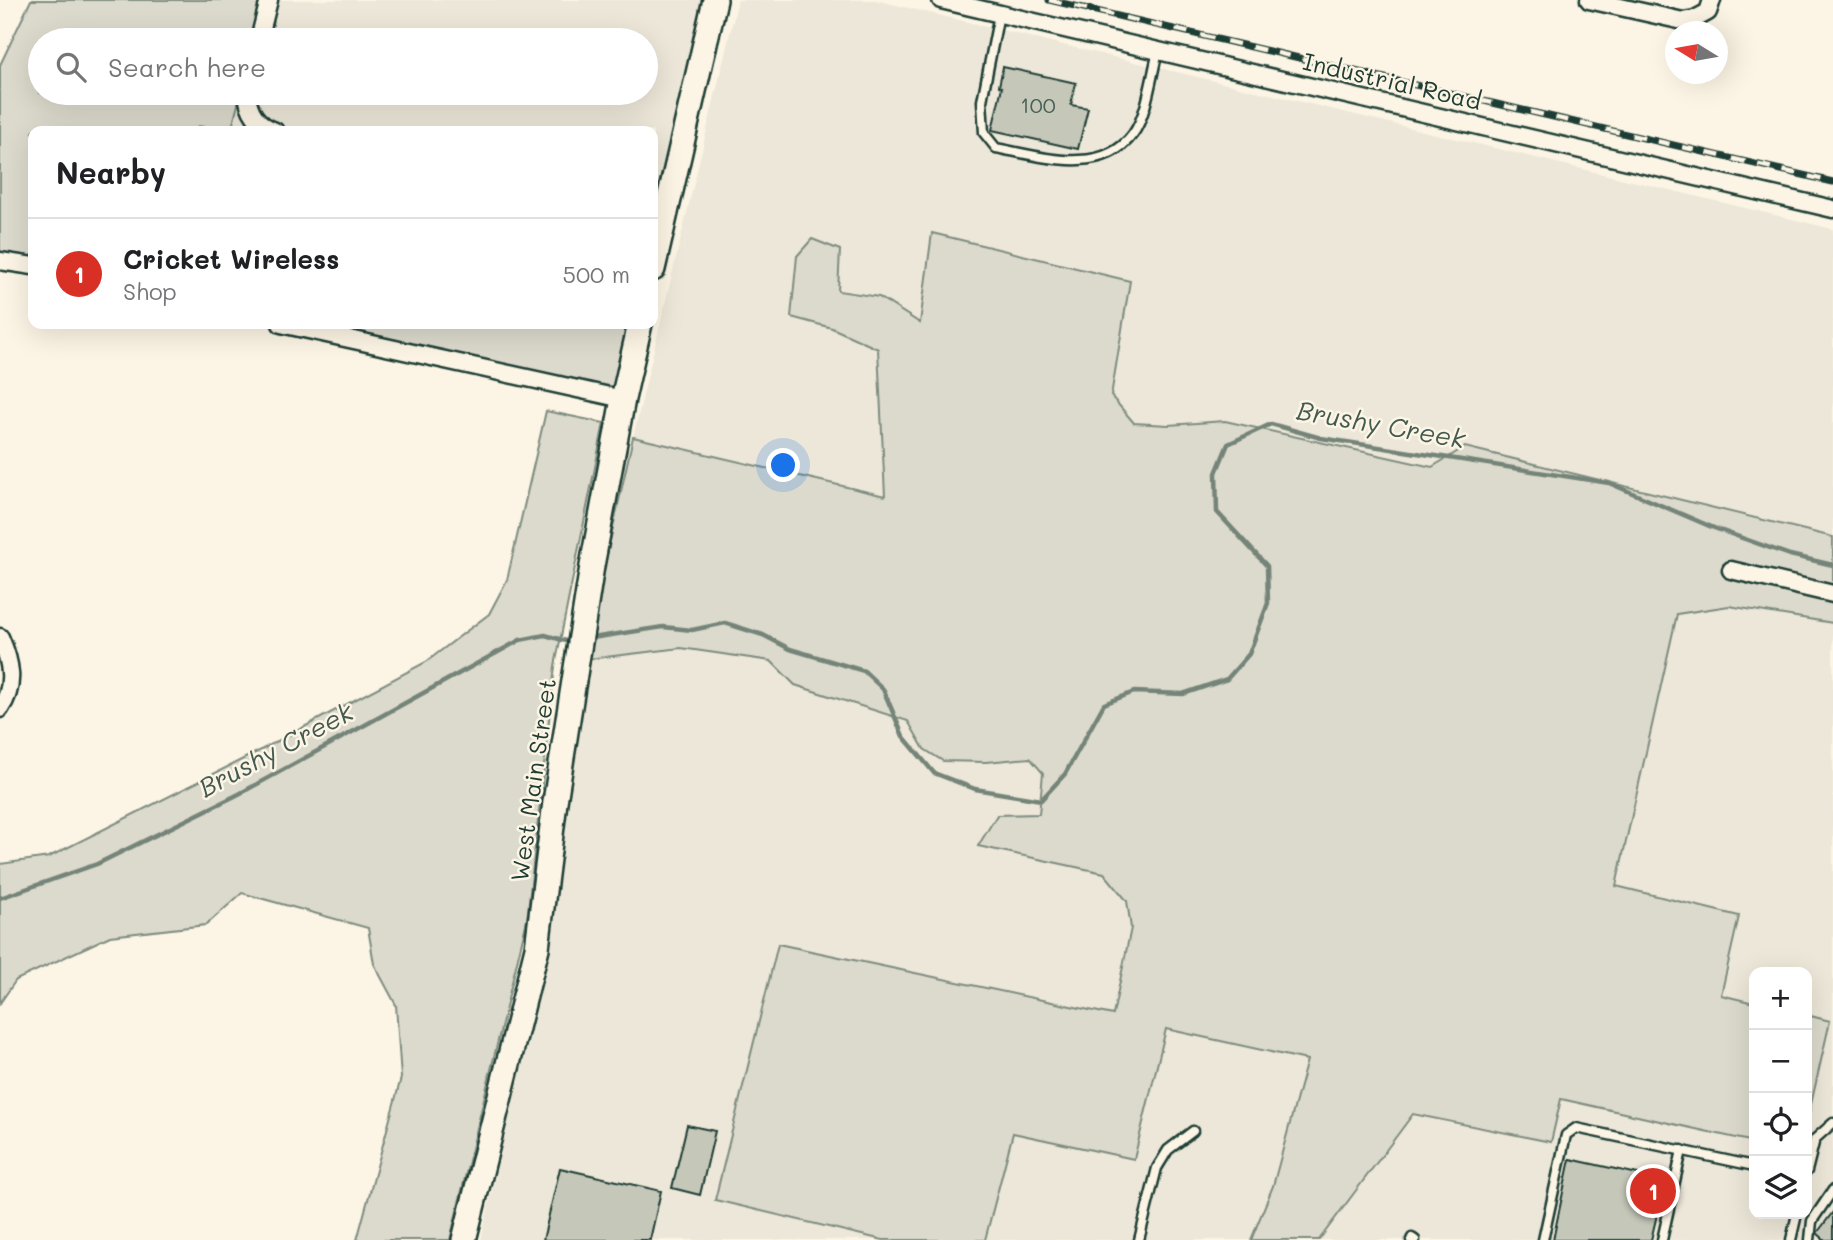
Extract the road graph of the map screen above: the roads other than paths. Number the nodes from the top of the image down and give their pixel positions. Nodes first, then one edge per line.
1 (270, 0) edge
2 (715, 0) edge
3 (941, 0) edge
4 (1589, 0) edge
5 (1712, 0) edge
6 (999, 13) junction
7 (262, 28) edge
8 (1158, 51) junction
9 (250, 105) edge
10 (263, 126) edge
11 (1833, 209) edge
12 (659, 216) edge
13 (0, 261) edge
14 (28, 265) edge
15 (304, 329) edge
16 (639, 329) edge
17 (623, 399) junction
18 (1731, 570) dead end
19 (1833, 594) edge
20 (0, 637) edge
21 (0, 709) edge
22 (1833, 1123) edge
23 (1193, 1131) dead end
24 (1682, 1150) junction
25 (1811, 1156) edge
26 (1749, 1165) edge
27 (1833, 1191) edge
28 (1796, 1219) edge
29 (464, 1240) edge
30 (1139, 1240) edge
31 (1543, 1240) edge
32 (1662, 1240) edge
33 (1791, 1240) edge
34 (1810, 1240) edge

1 - 7 street
2 - 12 main road
3 - 6 street, Industrial Road
4 - 5 street
6 - 8 street, Industrial Road
6 - 8 lane
8 - 11 street, Industrial Road
9 - 10 street
13 - 14 street
15 - 17 street
16 - 17 main road, West Main Street
17 - 29 main road, West Main Street
18 - 19 street
20 - 21 street
22 - 25 lane
23 - 30 lane
24 - 26 lane
24 - 31 lane
24 - 32 lane
27 - 34 lane
28 - 33 lane

